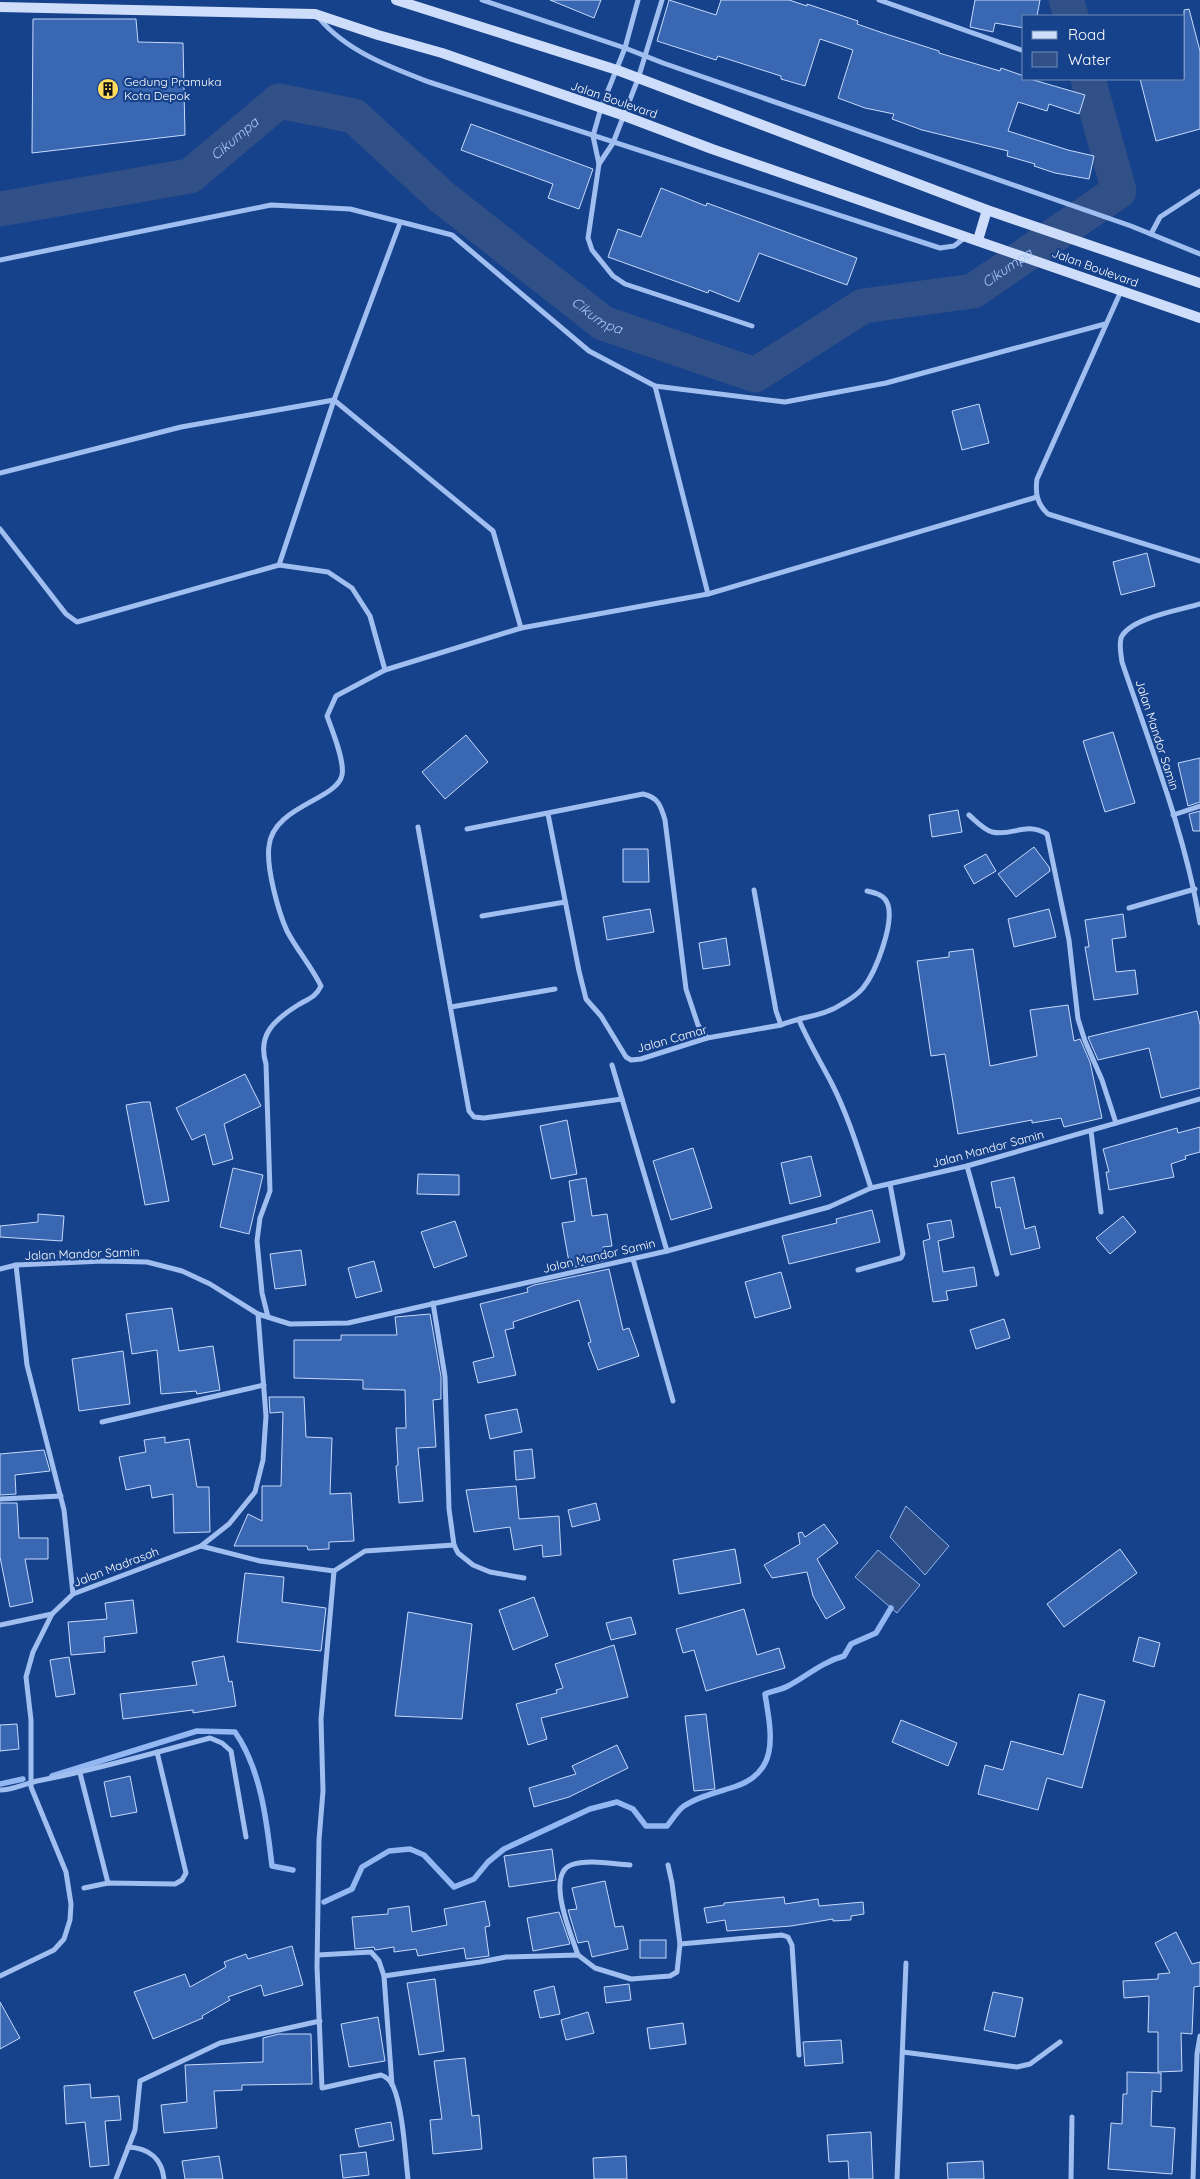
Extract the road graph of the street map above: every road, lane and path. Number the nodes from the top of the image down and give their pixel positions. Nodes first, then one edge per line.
1 (396, 0) edge
2 (482, 0) edge
3 (638, 0) edge
4 (662, 0) edge
5 (879, 0) edge
6 (0, 7) edge
7 (315, 14) junction
8 (626, 48) junction
9 (1022, 50) edge
10 (646, 56) junction
11 (617, 70) junction
12 (638, 79) junction
13 (601, 108) junction
14 (622, 115) junction
15 (592, 136) junction
16 (612, 143) junction
17 (599, 164) junction
18 (1200, 191) edge
19 (987, 210) junction
20 (400, 223) junction
21 (1151, 234) junction
22 (967, 236) junction
23 (978, 240) junction
24 (1200, 254) edge
25 (0, 260) edge
26 (1200, 283) edge
27 (1121, 291) junction
28 (1200, 318) edge
29 (1105, 324) junction
30 (752, 326) dead end
31 (655, 386) junction
32 (334, 400) junction
33 (0, 472) edge
34 (1037, 497) junction
35 (0, 529) edge
36 (1200, 561) edge
37 (279, 565) junction
38 (708, 594) junction
39 (1200, 604) edge
40 (521, 628) junction
41 (385, 670) junction
42 (1200, 806) edge
43 (548, 814) junction
44 (970, 815) dead end
45 (1173, 815) junction
46 (418, 827) dead end
47 (467, 829) dead end
48 (1195, 889) junction
49 (754, 890) dead end
50 (867, 891) dead end
51 (565, 902) junction
52 (1129, 908) dead end
53 (482, 916) dead end
54 (1200, 922) edge
55 (555, 989) dead end
56 (450, 1007) junction
57 (799, 1020) junction
58 (781, 1025) junction
59 (707, 1038) junction
60 (612, 1065) dead end
61 (622, 1099) junction
62 (1200, 1099) edge
63 (1116, 1123) junction
64 (1091, 1131) junction
65 (967, 1166) junction
66 (890, 1184) junction
67 (871, 1188) junction
68 (1100, 1212) dead end
69 (668, 1251) junction
70 (633, 1258) junction
71 (16, 1265) junction
72 (0, 1270) edge
73 (858, 1270) dead end
74 (997, 1274) dead end
75 (433, 1303) junction
76 (258, 1314) junction
77 (268, 1317) junction
78 (264, 1385) junction
79 (673, 1401) dead end
80 (102, 1422) dead end
81 (61, 1496) junction
82 (0, 1499) edge
83 (454, 1545) junction
84 (201, 1546) junction
85 (334, 1571) junction
86 (524, 1578) dead end
87 (73, 1594) junction
88 (52, 1614) junction
89 (0, 1625) edge
90 (157, 1752) junction
91 (80, 1773) junction
92 (32, 1782) junction
93 (0, 1790) edge
94 (246, 1837) dead end
95 (630, 1865) dead end
96 (668, 1866) dead end
97 (108, 1883) junction
98 (84, 1888) dead end
99 (680, 1944) junction
100 (318, 1955) junction
101 (578, 1955) junction
102 (906, 1963) dead end
103 (0, 1976) edge
104 (384, 1976) junction
105 (320, 2021) junction
106 (1200, 2036) edge
107 (1060, 2042) dead end
108 (903, 2052) junction
109 (798, 2055) dead end
110 (392, 2085) junction
111 (1072, 2116) dead end
112 (128, 2147) junction
113 (116, 2179) edge
114 (164, 2179) edge
115 (408, 2179) edge
116 (897, 2179) edge
117 (1071, 2179) edge
118 (1193, 2179) edge

1 - 11 main road, Jalan Boulevard
2 - 8 street
3 - 8 street
4 - 10 street
5 - 9 street
6 - 7 main road, Jalan Boulevard
7 - 13 main road, Jalan Boulevard
7 - 15 street
8 - 10 street
8 - 11 street
10 - 12 street
10 - 21 street
11 - 12 main road, Jalan Boulevard
11 - 13 street
12 - 14 street
12 - 19 main road, Jalan Boulevard
13 - 14 main road, Jalan Boulevard
13 - 15 street
14 - 16 street
14 - 22 main road, Jalan Boulevard
15 - 16 street
15 - 17 street
16 - 17 street
16 - 22 street
17 - 30 street
18 - 21 street
19 - 23 main road
19 - 26 main road, Jalan Boulevard
20 - 25 street
20 - 31 street
20 - 32 street
21 - 24 street
22 - 23 main road, Jalan Boulevard
23 - 27 main road, Jalan Boulevard
27 - 28 main road, Jalan Boulevard
27 - 29 street
29 - 31 street
29 - 34 street
31 - 38 street
32 - 33 street
32 - 37 street
32 - 40 street
34 - 36 street
34 - 38 street
35 - 37 street
37 - 41 street
38 - 40 street
39 - 45 street, Jalan Mandor Samin
40 - 41 street
41 - 77 street
42 - 45 street
43 - 47 street
43 - 51 street, Jalan Camar
43 - 59 street
44 - 63 street
45 - 48 street, Jalan Mandor Samin
46 - 56 street
48 - 52 street
48 - 54 street, Jalan Mandor Samin
49 - 58 street
50 - 57 street, Jalan Camar
51 - 53 street
51 - 59 street, Jalan Camar
55 - 56 street
56 - 61 street
57 - 58 street, Jalan Camar
57 - 67 street
58 - 59 street, Jalan Camar
60 - 61 street
61 - 69 street
62 - 63 street, Jalan Mandor Samin
63 - 64 street, Jalan Mandor Samin
64 - 65 street, Jalan Mandor Samin
64 - 68 street
65 - 66 street, Jalan Mandor Samin
65 - 74 street
66 - 67 street, Jalan Mandor Samin
66 - 73 street
67 - 69 street, Jalan Mandor Samin
69 - 70 street, Jalan Mandor Samin
70 - 75 street, Jalan Mandor Samin
70 - 79 street
71 - 72 street, Jalan Mandor Samin
71 - 76 street, Jalan Mandor Samin
71 - 81 street
75 - 77 street, Jalan Mandor Samin
75 - 83 street
76 - 77 street, Jalan Mandor Samin
76 - 78 street, Jalan Madrasah
78 - 80 street
78 - 84 street, Jalan Madrasah
81 - 82 street
81 - 87 street
83 - 85 street
83 - 86 street
84 - 85 street
84 - 87 street, Jalan Madrasah
85 - 100 street
87 - 88 street, Jalan Madrasah
88 - 89 street
88 - 92 street, Jalan Madrasah
90 - 91 street
90 - 94 street
90 - 97 street
91 - 92 street
91 - 97 street
92 - 93 street
92 - 103 street, Jalan Madrasah
95 - 101 street
96 - 99 street
97 - 98 street
99 - 101 street
99 - 109 street
100 - 104 street
100 - 105 street
101 - 104 street
102 - 108 street
104 - 110 street
105 - 110 street
105 - 112 street
106 - 118 street
107 - 108 street
108 - 116 street
110 - 115 street
111 - 117 street
112 - 113 street
112 - 114 street

